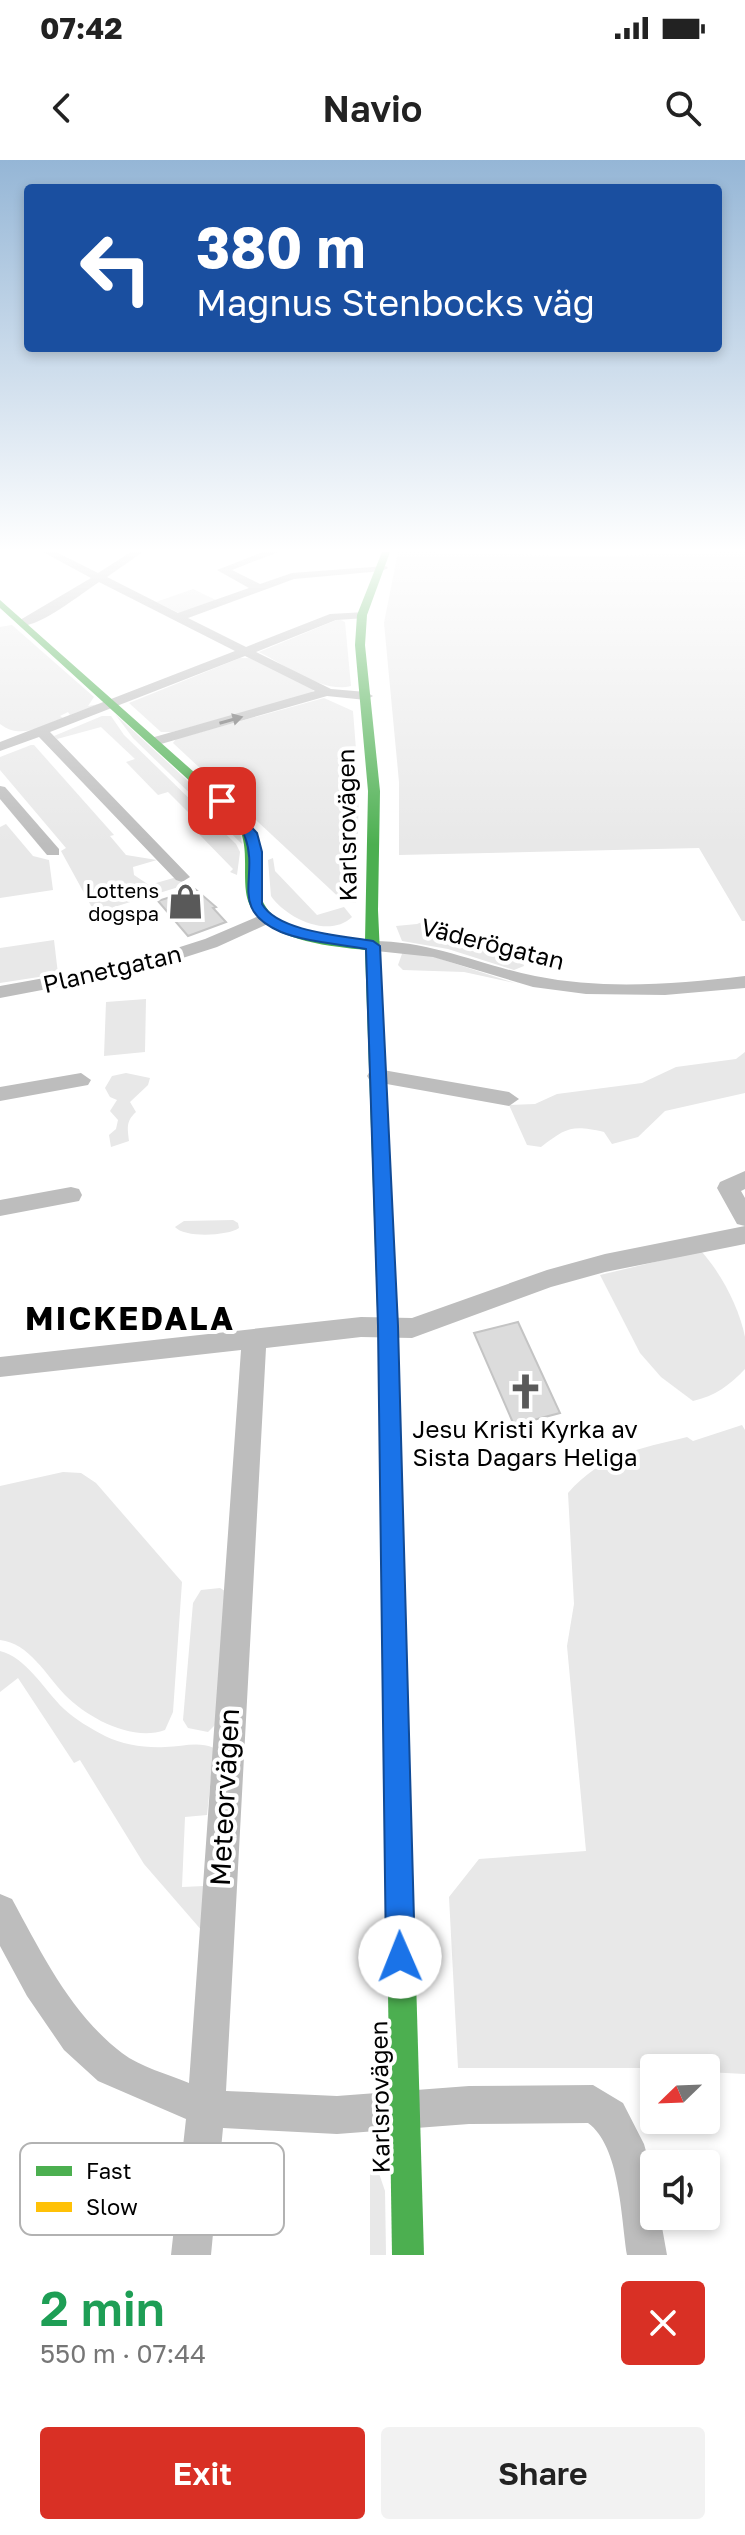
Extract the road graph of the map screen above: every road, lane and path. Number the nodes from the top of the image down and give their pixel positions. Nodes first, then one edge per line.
1 (54, 650) edge
2 (249, 650) edge
3 (361, 650) edge
4 (246, 651) junction
5 (327, 692) junction
6 (366, 696) junction
7 (113, 702) junction
8 (41, 731) junction
9 (0, 732) edge
10 (156, 741) junction
11 (7, 744) edge
12 (0, 790) edge
13 (20, 814) junction
14 (0, 822) edge
15 (53, 852) dead end
16 (182, 877) dead end
17 (266, 918) junction
18 (373, 946) junction
19 (745, 982) edge
20 (0, 992) edge
21 (377, 1076) junction
22 (81, 1080) dead end
23 (0, 1094) edge
24 (509, 1099) dead end
25 (745, 1179) edge
26 (71, 1195) dead end
27 (0, 1208) edge
28 (745, 1218) edge
29 (745, 1235) edge
30 (388, 1326) junction
31 (254, 1339) junction
32 (0, 1367) edge
33 (0, 1911) edge
34 (206, 2109) junction
35 (403, 2110) junction
36 (203, 2143) edge
37 (193, 2235) edge
38 (191, 2255) edge
39 (408, 2255) edge
40 (647, 2255) edge

1 - 7 street
2 - 4 street
3 - 6 street, Karlsrovägen
4 - 5 street
4 - 7 street
5 - 6 street
10 -> 5 street
6 - 18 street, Karlsrovägen
7 - 8 street
7 - 10 street
8 - 11 street
8 - 16 street
9 - 11 street
10 - 17 street
12 - 13 street
13 - 14 street
13 - 15 street
17 - 18 street
17 - 20 street, Planetgatan
18 - 19 street, Väderögatan
18 - 21 street, Karlsrovägen
21 - 24 street
21 - 30 street, Karlsrovägen
22 - 23 street
25 - 28 street
26 - 27 street
29 - 30 street
30 - 31 street
30 - 35 street, Karlsrovägen
31 - 32 street
31 - 34 street, Meteorvägen
33 - 34 street
34 - 35 street
34 - 36 street, Meteorvägen
35 - 39 street, Karlsrovägen
35 - 40 street
37 - 38 street, Meteorvägen

